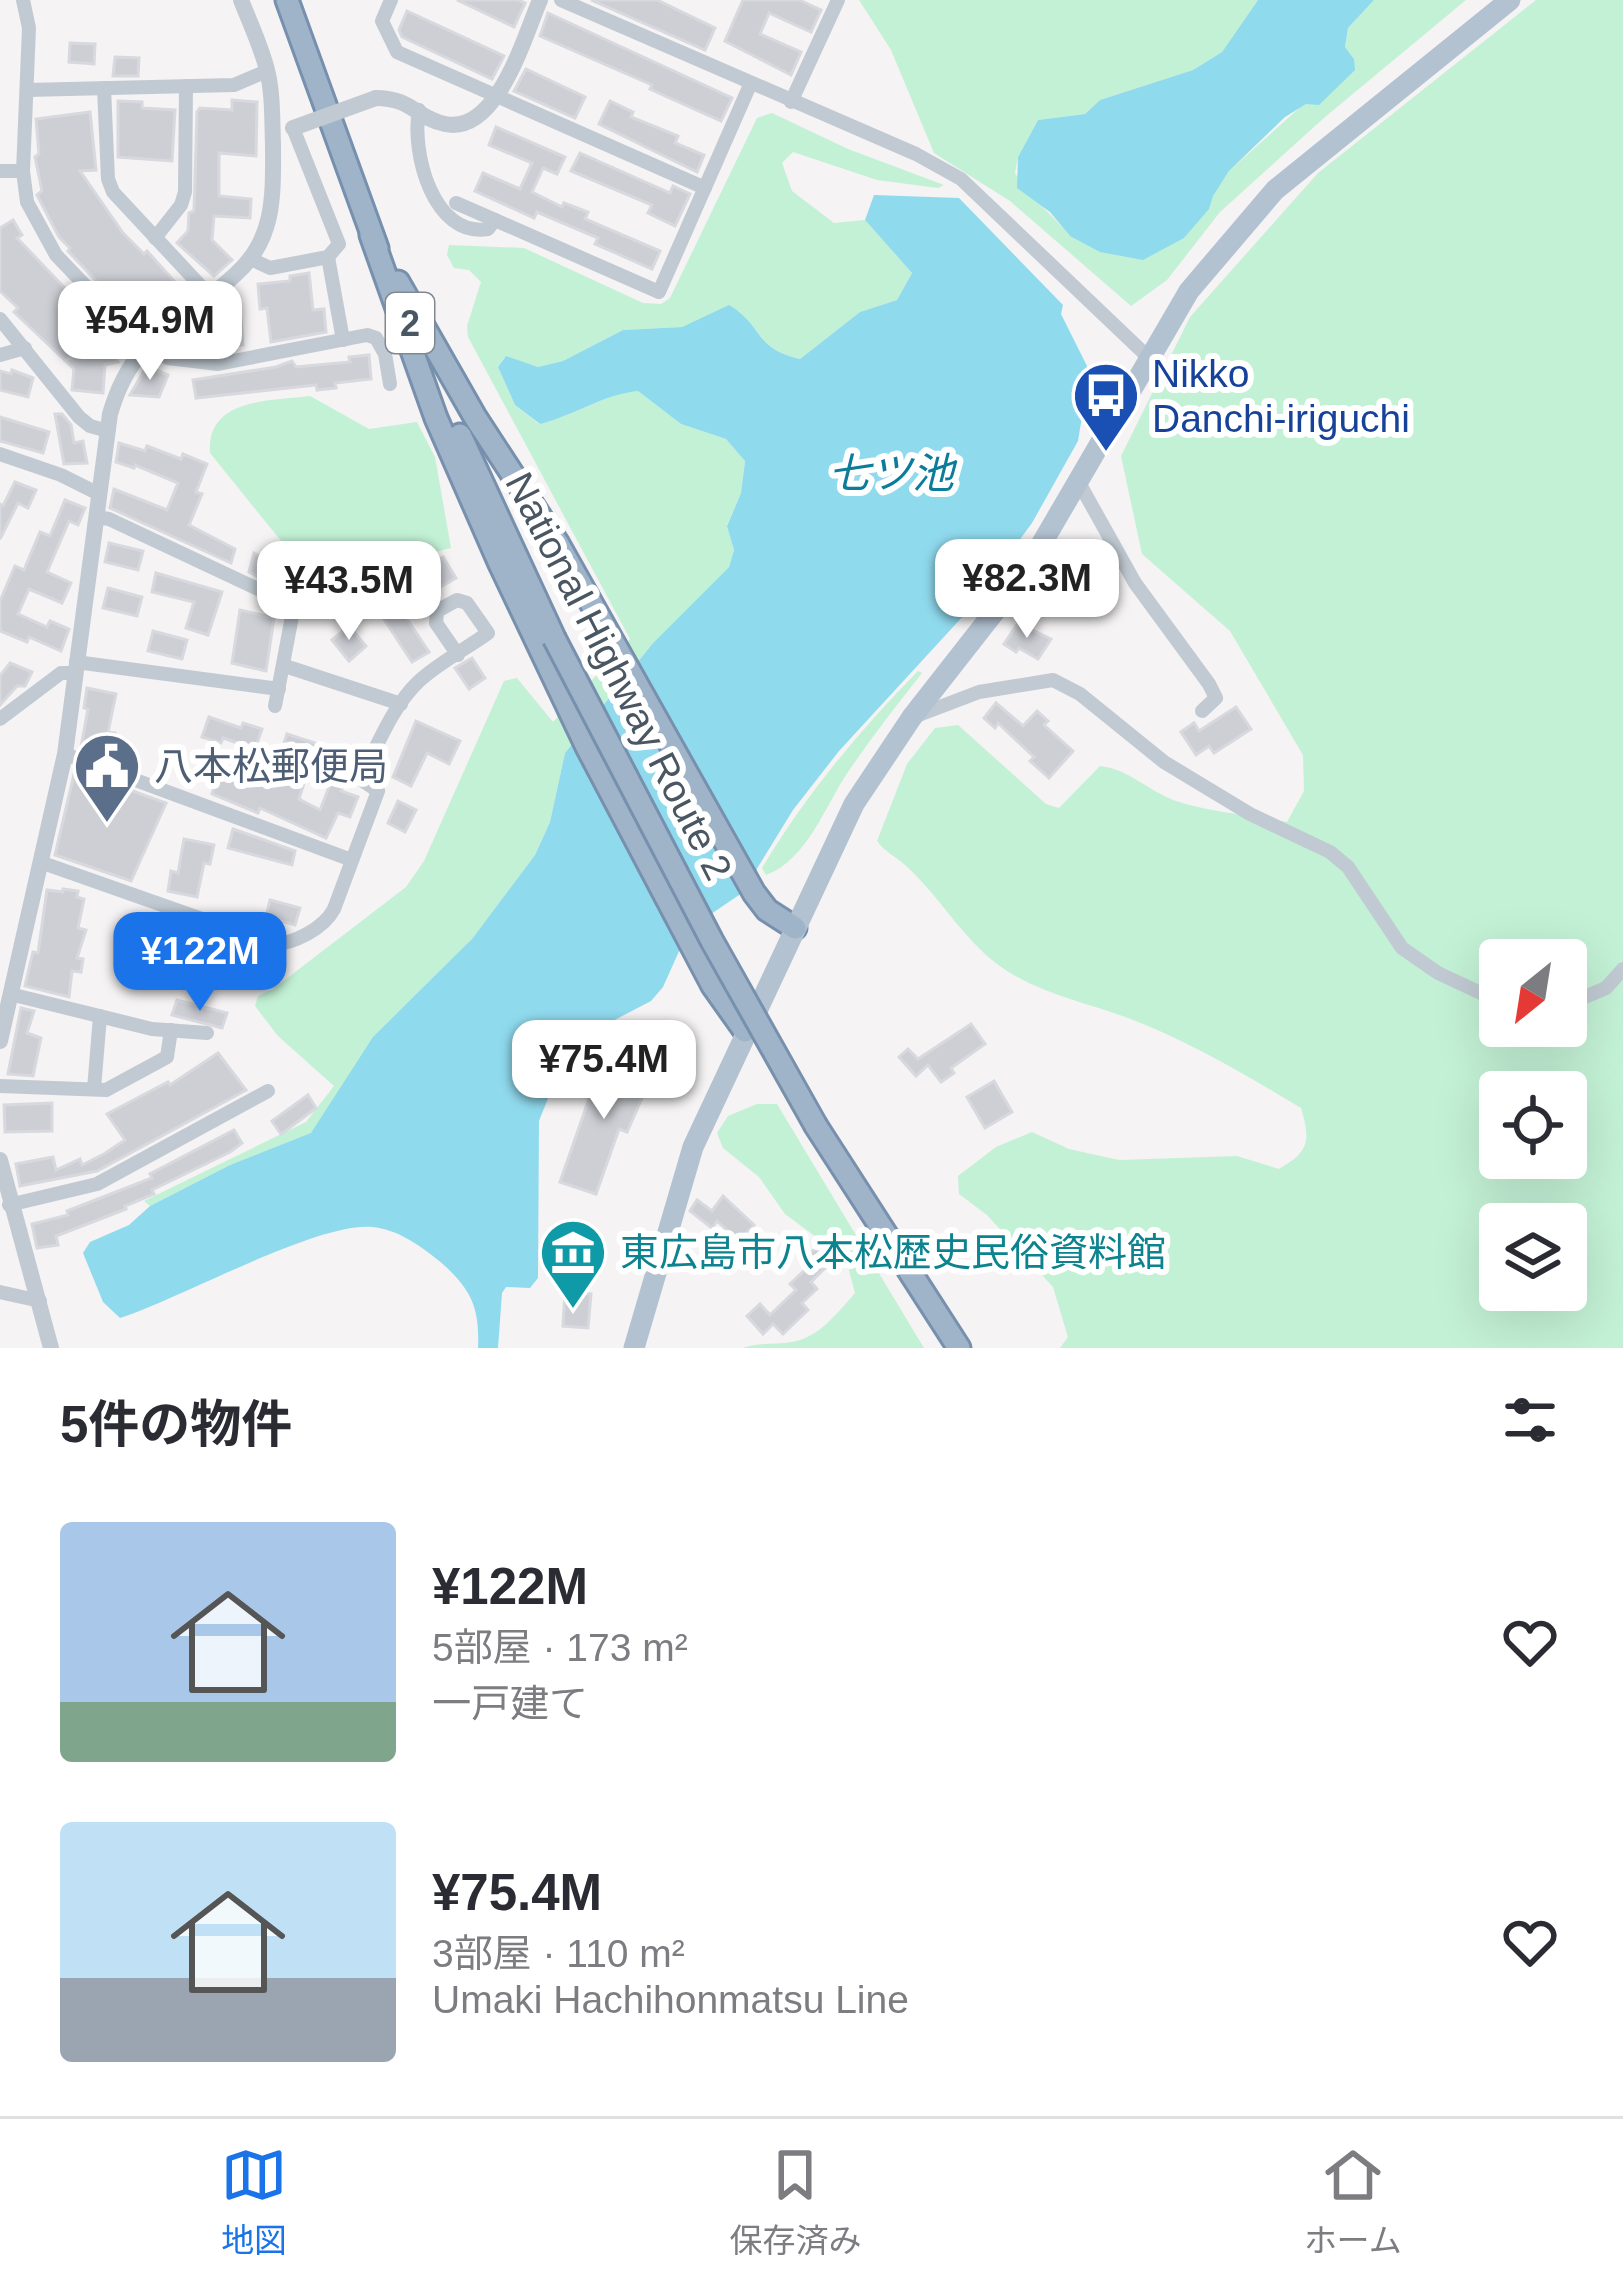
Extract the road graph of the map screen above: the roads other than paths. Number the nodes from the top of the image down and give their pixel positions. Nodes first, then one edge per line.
1 (23, 0) edge
2 (242, 0) edge
3 (287, 0) edge
4 (391, 0) edge
5 (541, 0) edge
6 (561, 0) edge
7 (838, 0) edge
8 (1510, 0) edge
9 (267, 71) junction
10 (750, 85) junction
11 (186, 86) junction
12 (104, 88) junction
13 (27, 90) junction
14 (497, 96) junction
15 (791, 102) junction
16 (418, 110) junction
17 (293, 128) junction
18 (273, 133) junction
19 (0, 171) edge
20 (23, 171) junction
21 (705, 188) junction
22 (456, 203) dead end
23 (496, 220) junction
24 (371, 235) junction
25 (155, 238) junction
26 (328, 257) junction
27 (251, 259) junction
28 (209, 295) junction
29 (0, 319) edge
30 (343, 340) junction
31 (143, 346) junction
32 (25, 348) junction
33 (0, 355) edge
34 (1148, 357) junction
35 (390, 384) dead end
36 (107, 430) junction
37 (0, 454) edge
38 (1078, 481) junction
39 (99, 494) junction
40 (96, 517) junction
41 (458, 655) dead end
42 (76, 667) junction
43 (284, 667) junction
44 (279, 688) junction
45 (400, 704) junction
46 (274, 706) dead end
47 (1202, 711) dead end
48 (912, 717) junction
49 (0, 719) edge
50 (65, 754) junction
51 (349, 859) junction
52 (40, 862) junction
53 (795, 928) junction
54 (1623, 969) edge
55 (1479, 993) edge
56 (10, 994) junction
57 (1587, 996) edge
58 (100, 1016) junction
59 (171, 1030) junction
60 (745, 1031) junction
61 (207, 1033) dead end
62 (0, 1041) edge
63 (0, 1086) edge
64 (94, 1089) junction
65 (268, 1090) dead end
66 (0, 1160) edge
67 (9, 1204) junction
68 (0, 1292) edge
69 (40, 1301) junction
70 (51, 1348) edge
71 (634, 1348) edge
72 (959, 1348) edge

1 - 13 street
2 - 9 street
3 - 24 highway, National Highway Route 2 / 2
4 - 14 street
5 - 14 street
6 - 10 street
7 - 15 street
8 - 34 main road
9 - 11 street
9 - 18 street
10 - 15 street
10 - 21 street
11 - 12 street
11 - 25 street
12 - 13 street
12 - 25 street
13 - 20 street
14 - 16 street
14 - 21 street
15 - 34 street
16 - 17 street, bridge
16 - 23 street
17 - 18 street
17 - 26 street
18 - 27 street
19 - 20 street
20 - 31 street
21 - 23 street
22 - 23 street
24 - 53 highway
24 - 60 highway
24 - 72 highway, National Highway Route 2 / 2, bridge
25 - 28 street
26 - 27 street
26 - 30 street
27 - 28 street
28 - 31 street
29 - 32 street
30 - 31 street
30 - 35 street
31 - 36 street
32 - 33 street
32 - 36 street
34 - 38 main road
36 - 39 street
37 - 39 street
38 - 47 street
38 - 48 main road
39 - 40 street
40 - 42 street
40 - 43 street
41 - 45 street
42 - 44 street
42 - 49 street
42 - 50 street
43 - 44 street
43 - 45 street
44 - 46 street
45 - 51 street
48 - 53 main road
48 - 55 street
50 - 51 street
50 - 52 street
51 - 52 street
52 - 56 street
53 - 60 main road
54 - 57 street
56 - 58 street
56 - 62 street
58 - 59 street
58 - 64 street
59 - 61 street
59 - 64 street
60 - 71 main road
63 - 64 street
65 - 67 street
66 - 67 street
67 - 69 street
68 - 69 street
69 - 70 street

